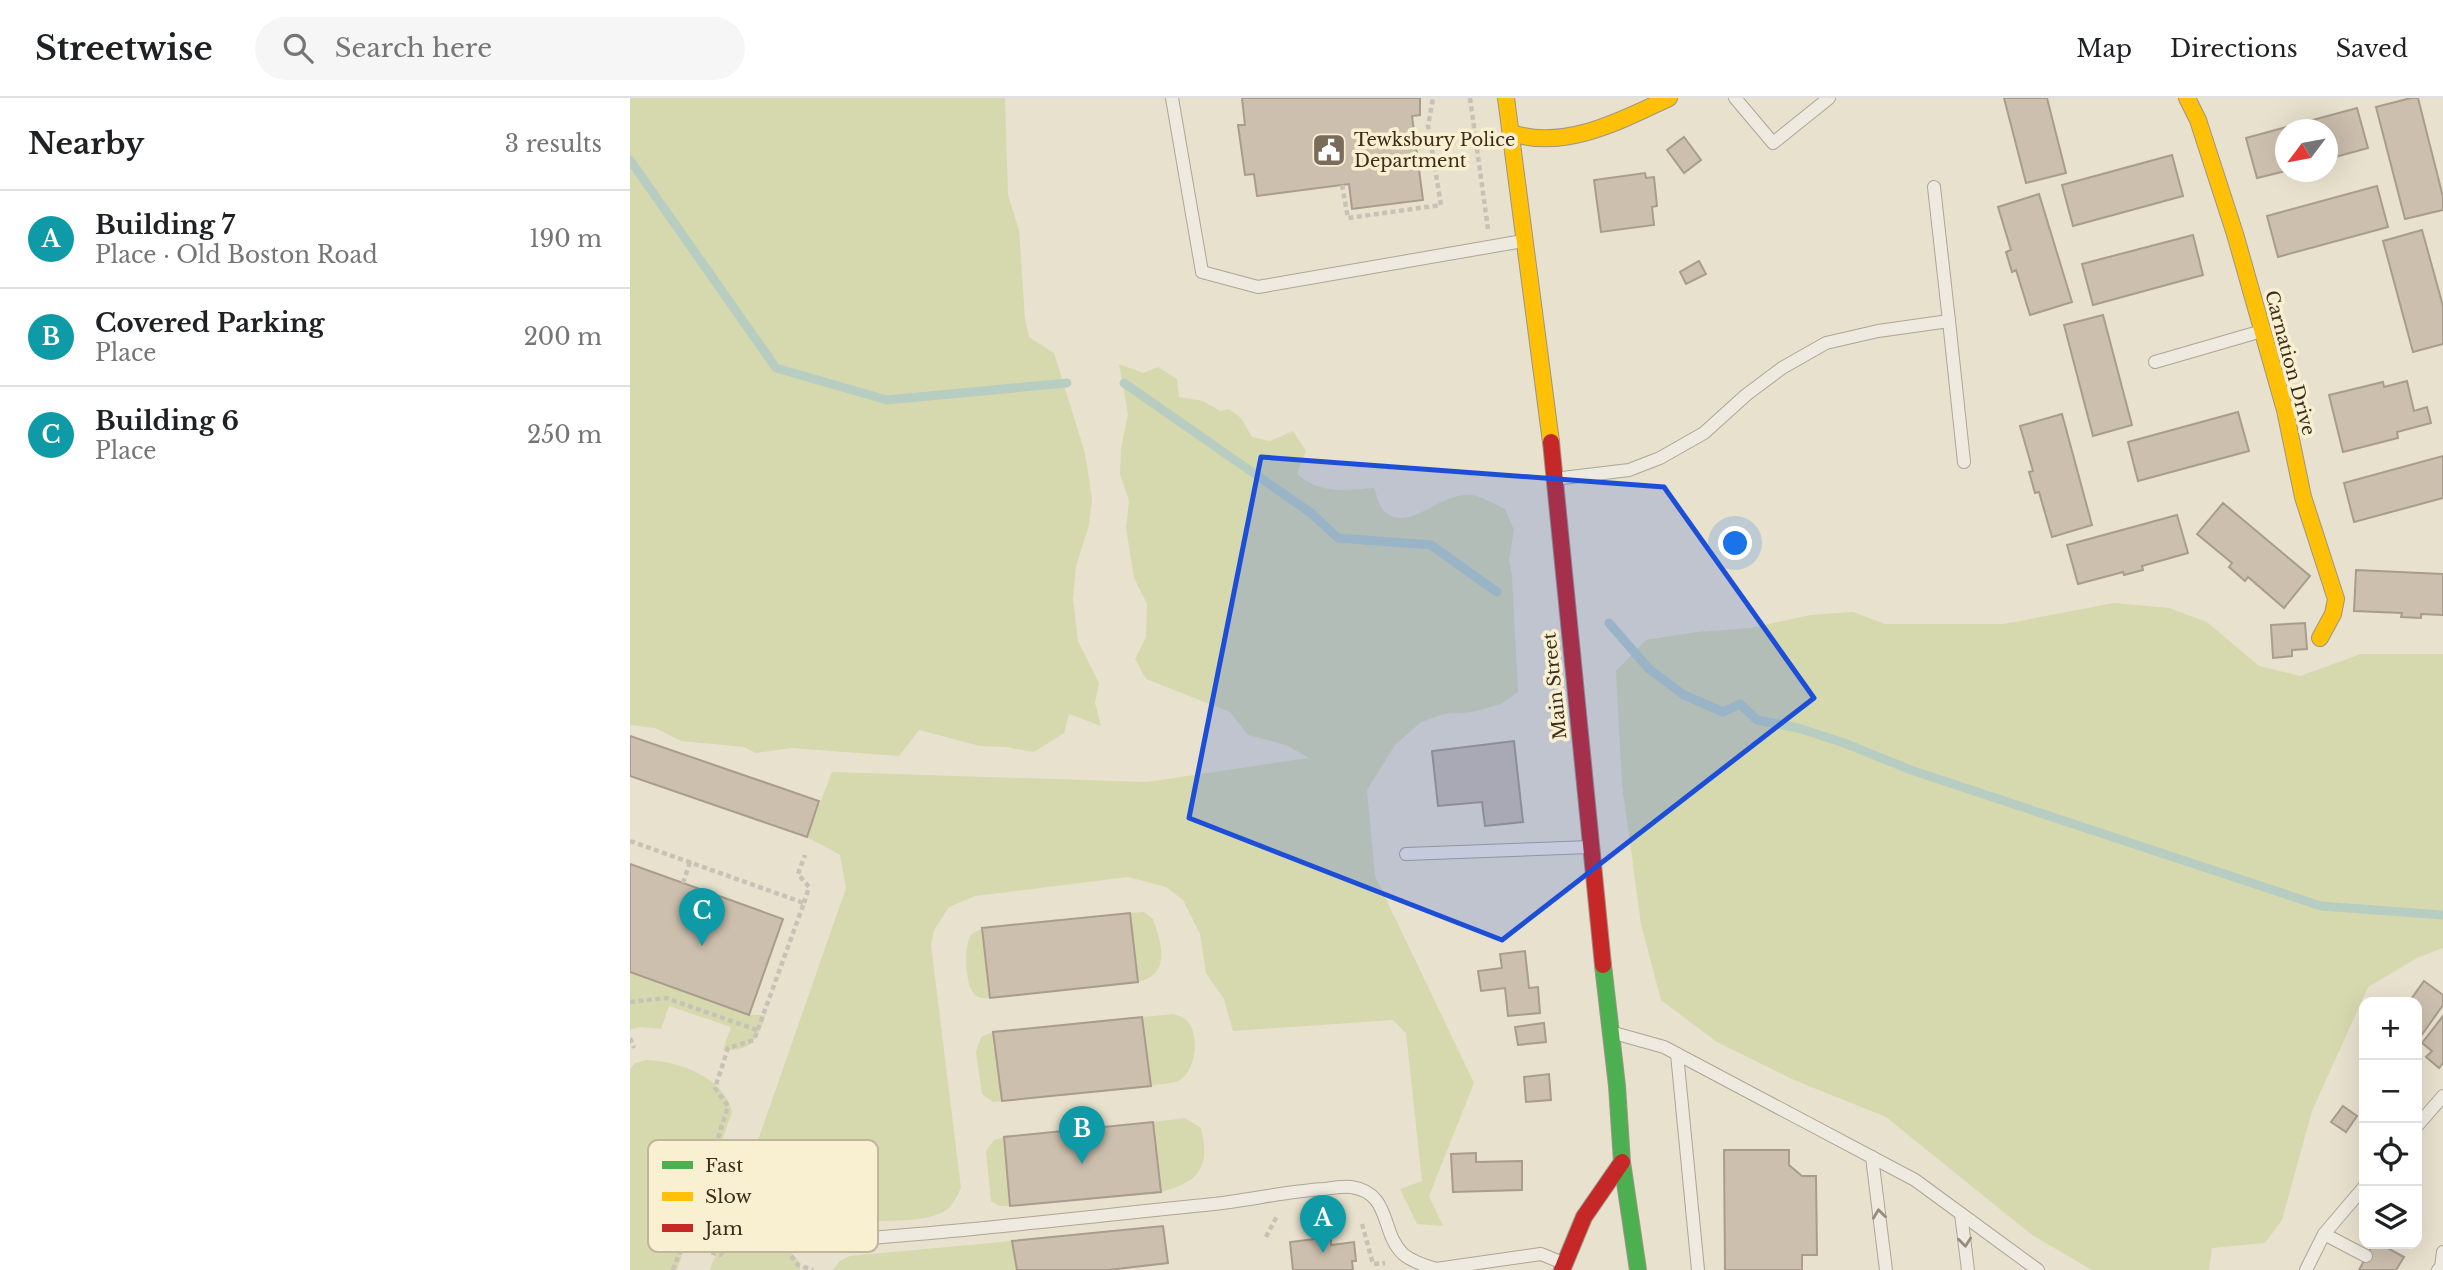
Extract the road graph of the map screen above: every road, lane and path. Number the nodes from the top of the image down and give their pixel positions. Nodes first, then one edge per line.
1 (1172, 98) edge
2 (1433, 98) edge
3 (1470, 98) edge
4 (1506, 98) edge
5 (1669, 98) edge
6 (1735, 98) edge
7 (1829, 98) edge
8 (2187, 98) edge
9 (1512, 134) junction
10 (1342, 185) dead end
11 (1934, 187) dead end
12 (1526, 240) junction
13 (1490, 247) junction
14 (1949, 321) junction
15 (2262, 331) junction
16 (2155, 362) dead end
17 (1964, 462) dead end
18 (1554, 479) junction
19 (2320, 638) dead end
20 (630, 841) edge
21 (1590, 847) junction
22 (1406, 854) dead end
23 (805, 855) dead end
24 (690, 863) junction
25 (683, 883) dead end
26 (804, 903) junction
27 (630, 1002) edge
28 (757, 1030) junction
29 (1610, 1032) junction
30 (630, 1038) edge
31 (634, 1048) dead end
32 (1677, 1054) junction
33 (2443, 1096) edge
34 (2420, 1123) edge
35 (717, 1140) edge
36 (1872, 1157) junction
37 (1622, 1162) junction
38 (2359, 1193) edge
39 (1360, 1212) dead end
40 (1961, 1214) junction
41 (1289, 1215) dead end
42 (2325, 1234) junction
43 (878, 1237) edge
44 (1266, 1237) dead end
45 (680, 1252) edge
46 (785, 1252) edge
47 (2443, 1252) edge
48 (2367, 1256) dead end
49 (1563, 1267) edge
50 (673, 1270) edge
51 (813, 1270) edge
52 (1386, 1270) edge
53 (1638, 1270) edge
54 (1699, 1270) edge
55 (1885, 1270) edge
56 (1968, 1270) edge
57 (2038, 1270) edge
58 (2306, 1270) edge
59 (2438, 1270) edge

1 - 13 lane
2 - 10 path
3 - 13 path
4 - 9 main road, Main Street
5 - 9 main road
6 - 7 lane
8 - 15 main road, Carnation Drive
9 - 12 main road, Main Street
11 - 14 lane
12 - 13 lane
12 - 18 main road, Main Street
14 - 17 lane
14 - 18 lane
15 - 16 lane
15 - 19 main road, Carnation Drive
18 - 21 main road, Main Street
20 - 24 path
21 - 22 lane
21 - 29 main road, Main Street
23 - 26 path
24 - 25 path
24 - 26 path
26 - 28 path
27 - 28 path
28 - 35 path
29 - 32 lane
29 - 37 main road, Main Street
30 - 31 path
32 - 36 lane
32 - 54 lane
33 - 34 lane
36 - 40 lane
55 -> 36 lane
37 - 49 main road
37 - 53 main road, Main Street
38 - 42 lane
39 - 52 path
40 -> 56 lane
40 - 57 lane
41 - 44 path
42 - 48 lane
42 - 58 lane
43 - 49 lane
45 - 50 path
46 - 51 path
47 - 59 lane

